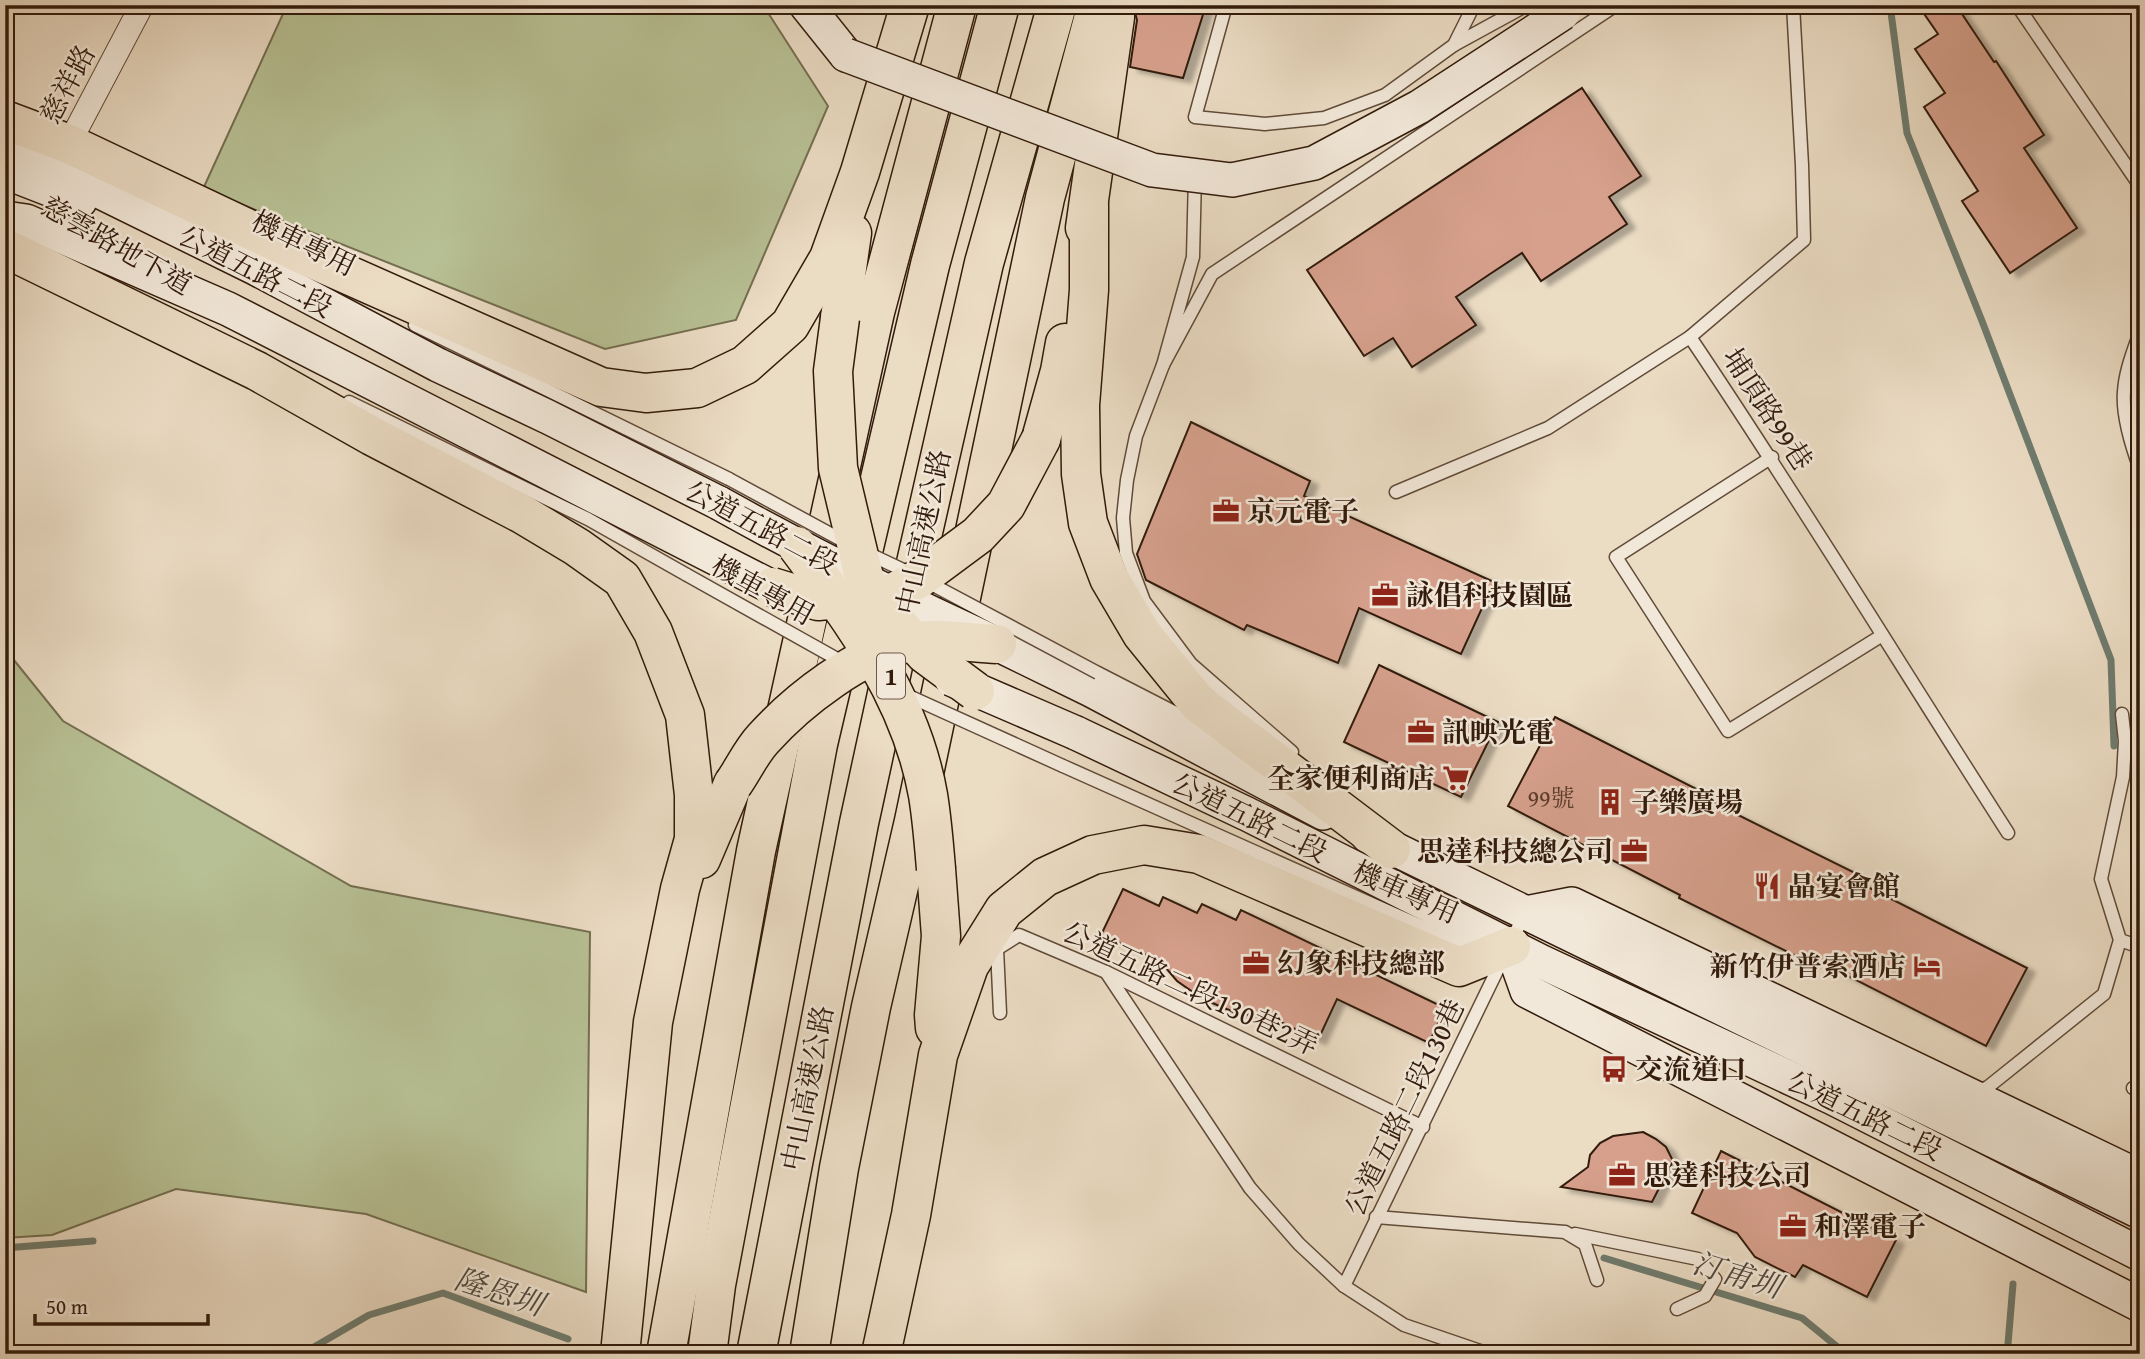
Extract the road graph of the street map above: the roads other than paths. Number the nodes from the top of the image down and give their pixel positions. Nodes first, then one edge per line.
1 (142, 5) edge
2 (806, 5) edge
3 (910, 5) edge
4 (957, 5) edge
5 (1000, 5) edge
6 (1057, 5) edge
7 (1097, 5) edge
8 (1117, 5) edge
9 (1226, 5) edge
10 (1474, 5) edge
11 (1527, 5) edge
12 (1616, 5) edge
13 (1793, 5) edge
14 (2017, 5) edge
15 (1569, 9) edge
16 (1454, 45) junction
17 (5, 122) edge
18 (5, 130) edge
19 (67, 149) junction
20 (5, 172) edge
21 (860, 172) junction
22 (1195, 176) junction
23 (5, 181) edge
24 (2140, 186) edge
25 (1089, 205) junction
26 (5, 218) edge
27 (5, 235) edge
28 (5, 248) edge
29 (260, 260) junction
30 (228, 309) junction
31 (403, 319) dead end
32 (2140, 332) edge
33 (1690, 337) junction
34 (1163, 365) junction
35 (277, 367) dead end
36 (339, 397) dead end
37 (1772, 457) junction
38 (2140, 469) edge
39 (724, 491) junction
40 (1396, 492) dead end
41 (797, 546) joint
42 (693, 563) junction
43 (772, 587) joint
44 (876, 627) junction
45 (1881, 636) junction
46 (997, 644) junction
47 (1094, 681) junction
48 (975, 691) joint
49 (2122, 714) dead end
50 (1298, 759) dead end
51 (1316, 775) dead end
52 (2008, 834) dead end
53 (1391, 849) junction
54 (1518, 929) junction
55 (2120, 940) junction
56 (2140, 947) edge
57 (1106, 972) junction
58 (1000, 1013) dead end
59 (653, 1022) junction
60 (938, 1055) junction
61 (1969, 1095) junction
62 (1423, 1127) junction
63 (2140, 1177) edge
64 (2140, 1212) edge
65 (1376, 1217) junction
66 (1565, 1232) junction
67 (2140, 1254) edge
68 (1597, 1280) dead end
69 (1344, 1286) junction
70 (2140, 1305) edge
71 (1677, 1309) dead end
72 (620, 1354) edge
73 (666, 1354) edge
74 (707, 1354) edge
75 (756, 1354) edge
76 (809, 1354) edge
77 (881, 1354) edge
78 (1489, 1354) edge

1 - 19 street, 慈祥路
2 - 22 street, bridge
3 - 21 highway
4 - 73 highway
5 - 74 highway, 中山高速公路 / 1
6 - 75 highway, 中山高速公路 / 1
7 - 76 highway
8 - 25 highway
9 - 16 lane
10 - 16 lane
11 - 16 lane
12 - 34 lane
13 - 33 lane, 埔頂路99巷
14 - 24 lane
15 - 22 street, bridge
17 - 19 highway
18 - 29 street, 公道五路二段
19 - 21 highway
19 - 29 lane, 機車專用
20 - 29 street, 慈雲路地下道
21 - 44 highway, bridge
22 - 34 lane
23 - 30 street, 慈雲路地下道
25 - 44 highway, bridge
25 - 53 highway
26 - 30 street, 公道五路二段
27 - 35 lane
28 - 59 highway
29 - 39 street, 公道五路二段
30 - 42 street, 公道五路二段
31 - 39 lane, 機車專用
32 - 38 lane
33 - 37 lane, 埔頂路99巷
33 - 40 lane
34 - 50 lane
36 - 42 lane, 機車專用
37 - 45 lane, 埔頂路99巷
37 - 45 lane
39 - 41 street, 公道五路二段, bridge
39 - 44 lane, 機車專用, bridge
41 - 44 highway, bridge
42 - 43 street, 公道五路二段
42 - 44 lane, 機車專用, bridge
43 - 44 highway, bridge
44 - 46 highway, bridge
44 - 46 street, 公道五路二段, bridge
44 - 47 lane, 機車專用, bridge
44 - 48 highway, bridge
44 - 54 lane, 機車專用, bridge
44 - 59 highway, bridge
44 - 60 highway, bridge
45 - 52 lane, 埔頂路99巷
46 - 47 street, 公道五路二段
47 - 53 street, 公道五路二段
47 - 53 lane, 機車專用
48 - 54 street, 公道五路二段, bridge
49 - 55 lane
51 - 53 lane
53 - 54 street, 公道五路二段
54 - 60 highway
54 - 61 street
54 - 62 lane, 公道五路二段130巷
54 - 64 street, 公道五路二段
54 - 67 street, 公道五路二段
54 - 70 street, 公道五路二段
55 - 56 lane
55 - 61 lane
57 - 58 lane, 公道五路二段130巷2弄
57 - 62 lane, 公道五路二段130巷2弄
57 - 69 lane
59 - 72 highway
60 - 77 highway
61 - 63 street
62 - 65 lane, 公道五路二段130巷
65 - 66 lane
65 - 69 lane, 公道五路二段130巷
66 - 68 lane
66 - 71 lane
69 - 78 lane

